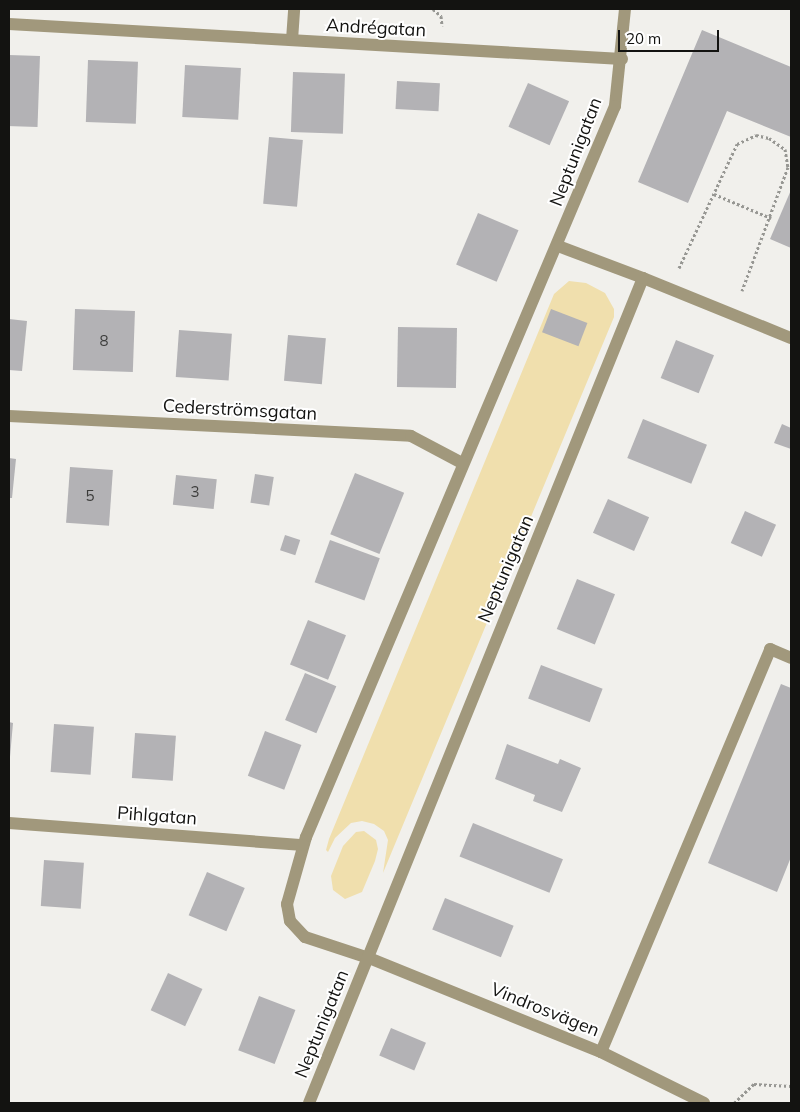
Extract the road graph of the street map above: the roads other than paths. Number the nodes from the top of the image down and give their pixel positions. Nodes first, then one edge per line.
1 (294, 9) edge
2 (625, 9) edge
3 (9, 24) edge
4 (292, 40) junction
5 (622, 59) junction
6 (558, 246) junction
7 (643, 278) junction
8 (791, 338) edge
9 (9, 416) edge
10 (462, 463) junction
11 (791, 658) edge
12 (9, 823) edge
13 (303, 845) junction
14 (368, 958) junction
15 (601, 1052) junction
16 (309, 1103) edge
17 (704, 1103) edge

1 - 4 street
2 - 5 street, Neptunigatan
3 - 4 street, Andrégatan
4 - 5 street, Andrégatan
5 - 6 street, Neptunigatan
6 - 7 street
6 - 10 street, Neptunigatan
7 - 8 street
7 - 14 street, Neptunigatan
9 - 10 street, Cederströmsgatan
10 - 13 street, Neptunigatan
11 - 15 street
12 - 13 street, Pihlgatan
13 - 14 street, Neptunigatan
14 - 15 street, Vindrosvägen
14 - 16 street, Neptunigatan
15 - 17 street, Vindrosvägen

